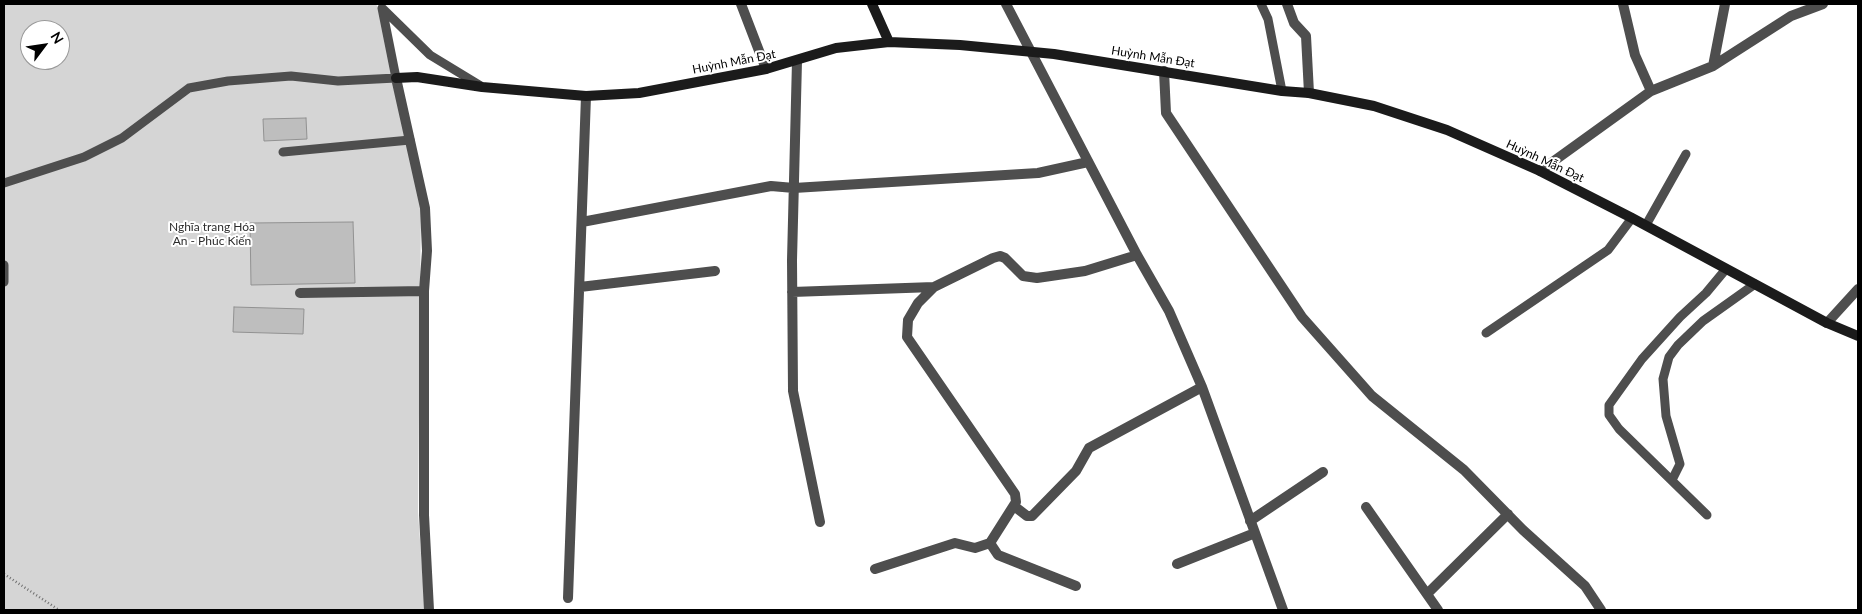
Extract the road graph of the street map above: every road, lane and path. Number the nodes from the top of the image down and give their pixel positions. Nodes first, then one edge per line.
1 (741, 4) edge
2 (872, 4) edge
3 (1006, 4) edge
4 (1261, 4) edge
5 (1287, 4) edge
6 (1623, 4) edge
7 (1725, 4) edge
8 (1822, 4) edge
9 (381, 6) edge
10 (889, 42) junction
11 (1032, 53) junction
12 (797, 61) junction
13 (1713, 66) junction
14 (766, 70) junction
15 (1164, 72) junction
16 (396, 78) junction
17 (482, 87) junction
18 (1282, 91) junction
19 (1651, 91) junction
20 (1309, 93) junction
21 (586, 96) junction
22 (410, 140) junction
23 (283, 152) dead end
24 (1686, 154) dead end
25 (1088, 162) junction
26 (1540, 171) junction
27 (4, 183) edge
28 (794, 188) junction
29 (1632, 218) junction
30 (582, 222) junction
31 (1646, 225) junction
32 (1137, 255) junction
33 (4, 265) edge
34 (1726, 269) junction
35 (714, 271) dead end
36 (4, 282) edge
37 (1755, 284) junction
38 (580, 287) junction
39 (934, 287) junction
40 (1858, 289) edge
41 (424, 291) junction
42 (792, 292) junction
43 (300, 294) dead end
44 (1827, 323) junction
45 (1486, 333) dead end
46 (1858, 336) edge
47 (1202, 388) junction
48 (1323, 472) dead end
49 (1672, 480) junction
50 (1014, 506) junction
51 (1366, 507) dead end
52 (1508, 514) junction
53 (1707, 515) dead end
54 (1250, 521) junction
55 (820, 522) dead end
56 (1255, 532) junction
57 (990, 543) junction
58 (1177, 564) dead end
59 (875, 569) dead end
60 (4, 574) edge
61 (1076, 586) dead end
62 (1428, 593) junction
63 (568, 598) dead end
64 (60, 610) edge
65 (429, 610) edge
66 (1283, 610) edge
67 (1438, 610) edge
68 (1601, 610) edge

1 - 14 street
2 - 10 main road
3 - 11 street
4 - 18 lane
5 - 20 street
6 - 19 street
7 - 13 street
8 - 13 street
9 - 16 lane
9 - 17 lane
10 - 11 main road, Huỳnh Mẫn Đạt
10 - 12 main road, Huỳnh Mẫn Đạt
11 - 15 main road, Huỳnh Mẫn Đạt
11 - 25 street
12 - 14 main road, Huỳnh Mẫn Đạt
12 - 28 street
13 - 19 street
14 - 21 main road, Huỳnh Mẫn Đạt
15 - 18 main road, Huỳnh Mẫn Đạt
15 - 52 street
16 - 17 main road, Huỳnh Mẫn Đạt
16 - 22 street
16 - 27 lane
17 - 21 main road, Huỳnh Mẫn Đạt
18 - 20 main road, Huỳnh Mẫn Đạt
19 - 26 street
20 - 26 main road, Huỳnh Mẫn Đạt
21 - 30 street
22 - 23 lane
22 - 41 street
24 - 31 lane
25 - 28 street
25 - 32 street
26 - 29 main road, Huỳnh Mẫn Đạt
28 - 30 street
28 - 42 street
29 - 31 main road, Huỳnh Mẫn Đạt
29 - 45 lane
30 - 38 street
31 - 34 main road, Huỳnh Mẫn Đạt
32 - 39 street
32 - 47 street
33 - 36 lane
34 - 37 main road, Huỳnh Mẫn Đạt
34 - 49 lane
35 - 38 street
37 - 44 main road, Huỳnh Mẫn Đạt
37 - 49 lane
38 - 63 street
39 - 42 street
39 - 50 street
40 - 44 street
41 - 43 street
41 - 65 street
42 - 55 street
44 - 46 main road, Huỳnh Mẫn Đạt
47 - 50 street
47 - 54 street
48 - 54 street
49 - 53 lane
50 - 57 street
51 - 62 street
52 - 62 street
52 - 68 street
54 - 56 street
56 - 58 street
56 - 66 street
57 - 59 street
57 - 61 street
60 - 64 path
62 - 67 street

